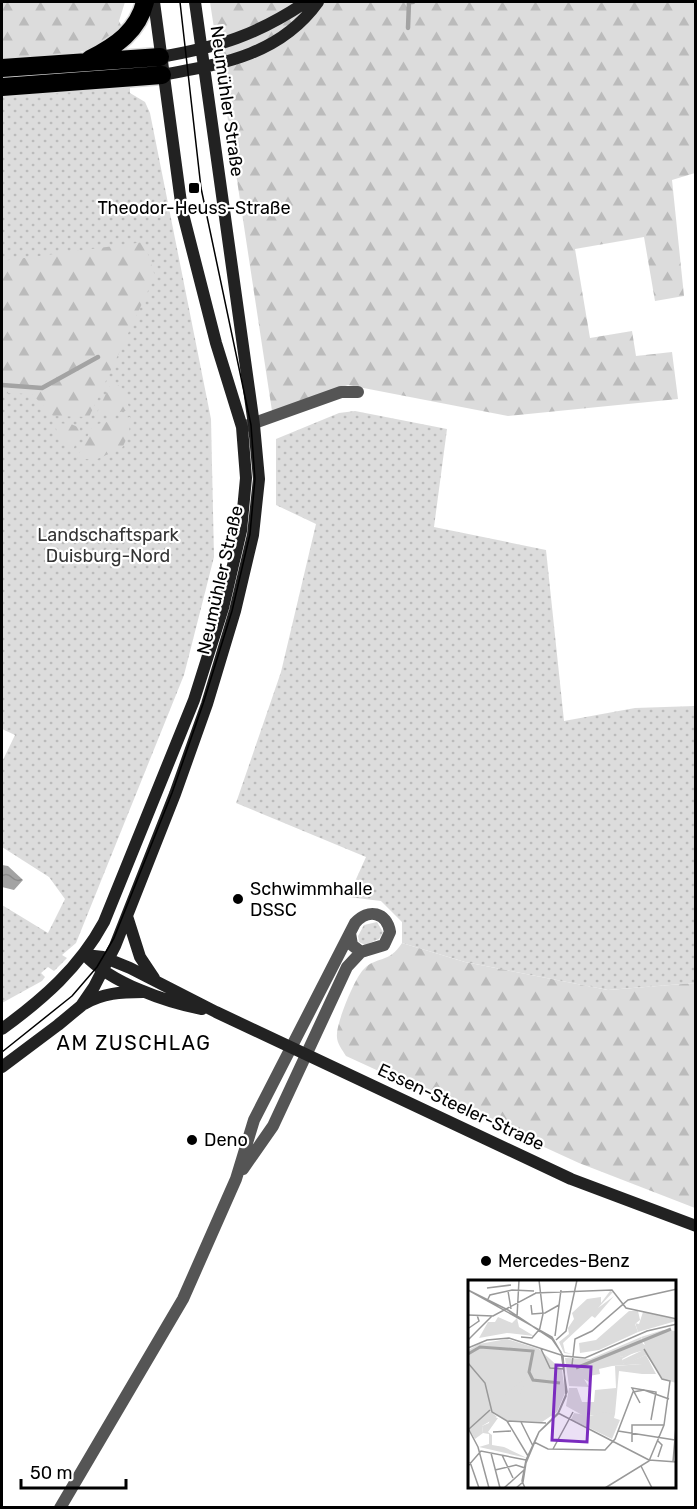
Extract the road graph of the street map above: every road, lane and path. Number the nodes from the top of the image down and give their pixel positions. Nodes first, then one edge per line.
1 (145, 2) edge
2 (154, 2) edge
3 (195, 2) edge
4 (306, 2) edge
5 (318, 2) edge
6 (202, 50) junction
7 (83, 63) junction
8 (161, 66) junction
9 (2, 68) edge
10 (204, 68) junction
11 (2, 87) edge
12 (358, 392) dead end
13 (248, 426) junction
14 (127, 916) junction
15 (350, 933) junction
16 (361, 952) junction
17 (85, 955) junction
18 (106, 965) junction
19 (157, 981) junction
20 (146, 992) junction
21 (81, 1006) junction
22 (216, 1012) junction
23 (2, 1029) edge
24 (290, 1047) junction
25 (307, 1055) junction
26 (2, 1068) edge
27 (236, 1179) junction
28 (696, 1226) edge
29 (60, 1508) edge

1 - 7 highway
2 - 8 main road, Neumühler Straße
3 - 6 main road, Neumühler Straße
4 - 6 main road
5 - 10 main road
6 - 8 main road
6 - 10 main road, Neumühler Straße
7 - 8 highway
7 - 9 highway
8 - 10 main road
8 - 11 highway
8 - 13 main road, Neumühler Straße
10 - 13 main road, Neumühler Straße
12 - 13 street
13 - 14 main road, Neumühler Straße
13 - 17 main road, Neumühler Straße
14 - 18 main road, Neumühler Straße
14 - 19 main road
15 - 16 street
15 - 16 street
15 - 24 street
16 - 25 street
17 - 18 main road, Essen-Steeler-Straße
17 - 23 main road, Neumühler Straße
18 - 19 main road, Essen-Steeler-Straße
18 - 20 main road, Essen-Steeler-Straße
18 - 21 main road, Neumühler Straße
19 - 22 main road, Essen-Steeler-Straße
20 - 21 main road
20 - 22 main road, Essen-Steeler-Straße
21 - 26 main road, Neumühler Straße
22 - 24 main road, Essen-Steeler-Straße
24 - 25 main road, Essen-Steeler-Straße
24 - 27 street
25 - 27 street
25 - 28 main road, Essen-Steeler-Straße
27 - 29 street

